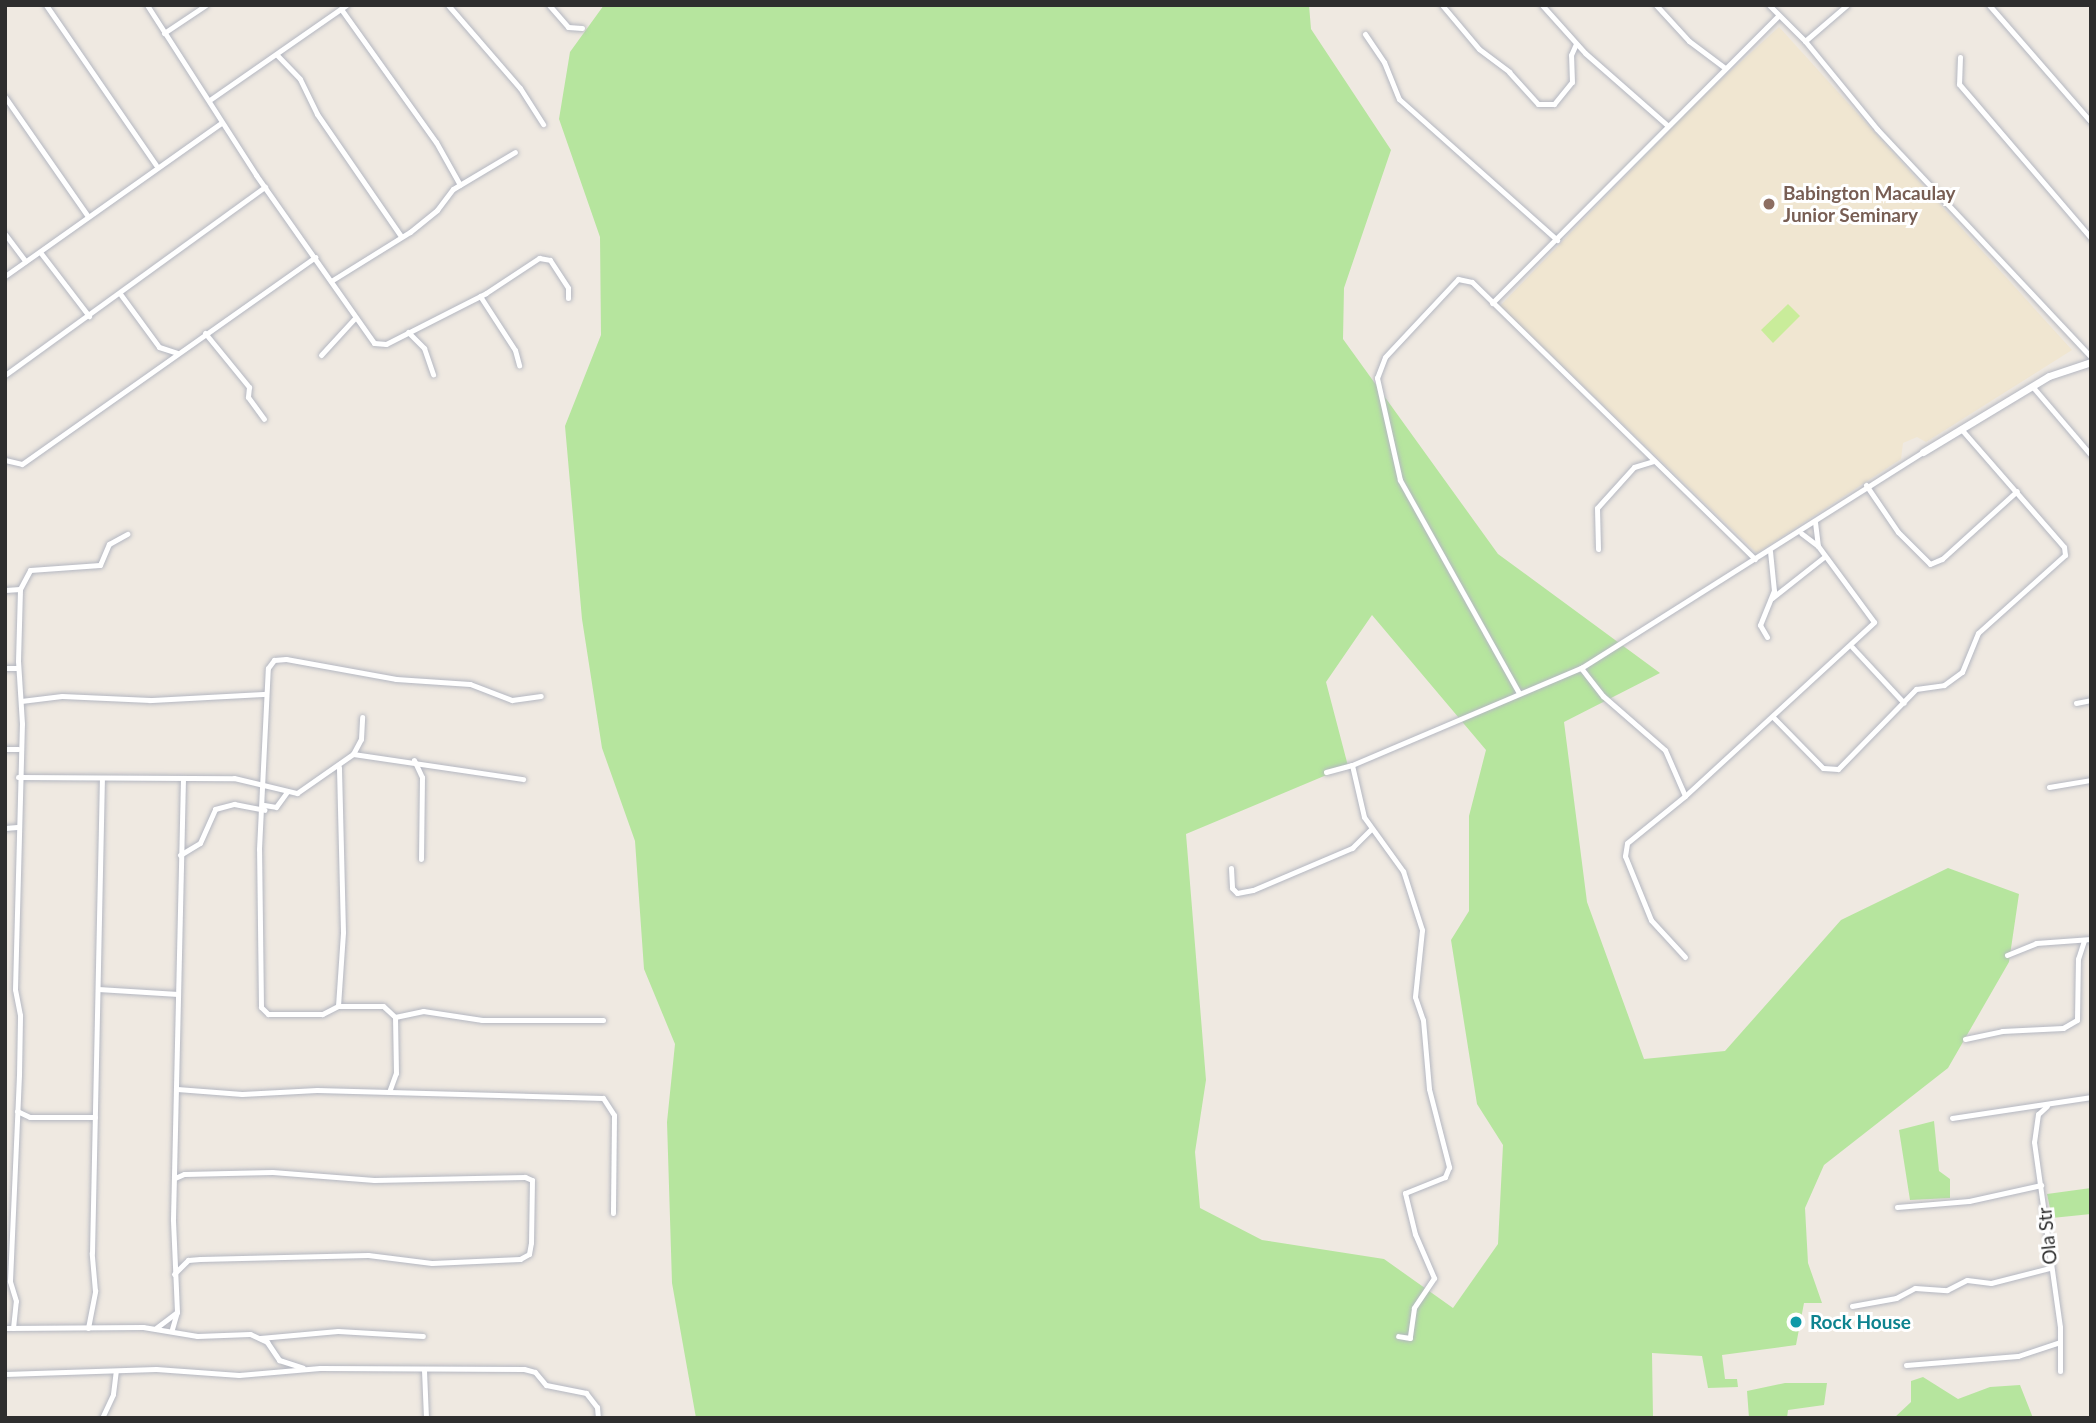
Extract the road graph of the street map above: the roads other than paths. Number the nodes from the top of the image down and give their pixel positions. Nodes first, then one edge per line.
1 (46, 5) edge
2 (147, 5) edge
3 (206, 5) edge
4 (448, 5) edge
5 (549, 5) edge
6 (1441, 5) edge
7 (1542, 5) edge
8 (1656, 5) edge
9 (1769, 5) edge
10 (1847, 5) edge
11 (1993, 6) edge
12 (344, 7) edge
13 (1778, 16) junction
14 (582, 28) dead end
15 (164, 33) junction
16 (1365, 34) dead end
17 (1805, 41) junction
18 (1576, 44) junction
19 (277, 55) junction
20 (1959, 57) dead end
21 (1725, 68) junction
22 (5, 97) edge
23 (211, 99) junction
24 (2091, 122) edge
25 (221, 123) junction
26 (543, 124) dead end
27 (1667, 125) junction
28 (515, 152) dead end
29 (156, 165) junction
30 (460, 185) junction
31 (265, 187) junction
32 (87, 215) junction
33 (5, 234) edge
34 (401, 236) junction
35 (2091, 238) edge
36 (1557, 240) junction
37 (40, 252) junction
38 (315, 257) junction
39 (25, 261) junction
40 (5, 276) edge
41 (331, 281) junction
42 (121, 295) junction
43 (480, 296) junction
44 (568, 298) dead end
45 (1492, 303) junction
46 (89, 316) junction
47 (354, 320) junction
48 (408, 332) junction
49 (205, 333) junction
50 (159, 347) junction
51 (177, 353) junction
52 (321, 355) dead end
53 (2091, 357) edge
54 (2091, 362) edge
55 (161, 364) junction
56 (519, 365) dead end
57 (433, 374) dead end
58 (5, 375) edge
59 (2032, 386) junction
60 (264, 419) dead end
61 (1961, 429) junction
62 (1923, 452) joint
63 (2091, 455) edge
64 (5, 460) edge
65 (1654, 461) junction
66 (1866, 485) junction
67 (2017, 491) junction
68 (1815, 522) junction
69 (1801, 533) junction
70 (127, 534) dead end
71 (1818, 546) junction
72 (1598, 549) dead end
73 (1770, 551) junction
74 (1824, 557) junction
75 (1755, 559) junction
76 (20, 589) junction
77 (5, 590) edge
78 (1770, 600) junction
79 (1767, 637) dead end
80 (1852, 647) junction
81 (5, 668) edge
82 (18, 668) junction
83 (1581, 668) junction
84 (1519, 692) junction
85 (265, 694) junction
86 (541, 696) dead end
87 (2091, 700) edge
88 (21, 701) junction
89 (1903, 703) junction
90 (2076, 703) dead end
91 (362, 717) dead end
92 (1773, 717) junction
93 (5, 749) edge
94 (18, 749) junction
95 (353, 754) junction
96 (414, 760) junction
97 (1352, 765) junction
98 (339, 767) junction
99 (1326, 772) dead end
100 (331, 773) junction
101 (338, 776) junction
102 (18, 777) junction
103 (183, 779) junction
104 (523, 779) dead end
105 (102, 780) junction
106 (2091, 780) edge
107 (2049, 787) dead end
108 (262, 788) junction
109 (286, 792) junction
110 (1685, 796) junction
111 (264, 808) junction
112 (17, 827) junction
113 (5, 828) edge
114 (1371, 829) junction
115 (180, 855) junction
116 (421, 859) dead end
117 (1231, 868) dead end
118 (5, 908) edge
119 (15, 909) junction
120 (2087, 940) edge
121 (2007, 955) dead end
122 (1685, 957) dead end
123 (15, 989) junction
124 (98, 989) junction
125 (5, 990) edge
126 (178, 994) junction
127 (338, 1006) junction
128 (395, 1017) junction
129 (603, 1020) dead end
130 (1965, 1038) dead end
131 (177, 1089) junction
132 (389, 1092) junction
133 (2091, 1097) edge
134 (2048, 1107) junction
135 (17, 1111) junction
136 (95, 1117) junction
137 (1952, 1118) dead end
138 (176, 1166) junction
139 (184, 1174) junction
140 (175, 1178) junction
141 (2041, 1185) junction
142 (1896, 1207) dead end
143 (613, 1213) dead end
144 (174, 1245) junction
145 (188, 1260) junction
146 (2050, 1268) junction
147 (174, 1274) junction
148 (1852, 1306) dead end
149 (177, 1311) junction
150 (5, 1328) edge
151 (13, 1328) junction
152 (88, 1328) junction
153 (156, 1328) junction
154 (172, 1329) junction
155 (423, 1336) dead end
156 (1398, 1336) dead end
157 (261, 1338) junction
158 (2060, 1342) junction
159 (292, 1363) junction
160 (1906, 1365) dead end
161 (306, 1369) junction
162 (116, 1370) junction
163 (424, 1370) junction
164 (288, 1371) junction
165 (2060, 1371) dead end
166 (5, 1374) edge
167 (102, 1418) edge
168 (426, 1418) edge
169 (598, 1418) edge

1 - 29 street
2 - 15 street
3 - 15 street
4 - 26 street
5 - 14 street
6 - 18 street
7 - 18 street
8 - 21 street
9 - 13 street
10 - 17 street
11 - 24 street
12 - 19 street
12 - 30 street
13 - 17 street
13 - 21 street
15 - 23 street
16 - 36 street
17 - 53 street
18 - 27 street
19 - 23 street
19 - 34 street
20 - 35 street
21 - 27 street
22 - 32 street
23 - 25 street
25 - 29 street
25 - 31 street
27 - 36 street
28 - 30 street
29 - 32 street
30 - 34 street
31 - 38 street
31 - 42 street
32 - 37 street
33 - 39 street
34 - 41 street
36 - 45 street
37 - 39 street
37 - 46 street
38 - 41 street
38 - 49 street
39 - 40 street
41 - 47 street
42 - 46 street
42 - 50 street
43 - 44 street
43 - 48 street
43 - 56 street
45 - 65 street
45 - 84 street
46 - 58 street
47 - 48 street
47 - 52 street
48 - 57 street
49 - 51 street
49 - 60 street
50 - 51 street
50 - 55 street
51 - 55 street
54 - 59 street
55 - 64 street
59 - 61 street
59 - 63 street
61 - 62 street
61 - 67 street
62 - 66 street
65 - 72 street
65 - 75 street
66 - 67 street
66 - 68 street
67 - 89 street
68 - 69 street
68 - 71 street
69 - 71 street
69 - 73 street
70 - 76 street
71 - 74 street
73 - 75 street
73 - 78 street
74 - 78 street
74 - 80 street
75 - 83 street
76 - 77 street
76 - 82 street
78 - 79 street
80 - 89 street
80 - 92 street
81 - 82 street
82 - 88 street
83 - 84 street
83 - 110 street
84 - 97 street
85 - 86 street
85 - 88 street
85 - 108 street
87 - 90 street
88 - 94 street
89 - 92 street
91 - 95 street
92 - 110 street
93 - 94 street
94 - 102 street
95 - 96 street
95 - 98 street
96 - 104 street
96 - 116 street
97 - 99 street
97 - 114 street
98 - 100 street
98 - 101 street
100 - 101 street
100 - 109 street
101 - 127 street
102 - 105 street
102 - 112 street
103 - 105 street
103 - 108 street
103 - 115 street
105 - 124 street
106 - 107 street
108 - 109 street
108 - 111 street
109 - 111 street
110 - 122 street
111 - 115 street
111 - 127 street
112 - 113 street
112 - 119 street
114 - 117 street
114 - 156 street
115 - 126 street
118 - 119 street
119 - 123 street
120 - 121 street
120 - 130 street
123 - 125 street
123 - 135 street
124 - 126 street
124 - 136 street
126 - 131 street
127 - 128 street
128 - 129 street
128 - 132 street
131 - 132 street
131 - 138 street
132 - 143 street
133 - 134 street
134 - 137 street
134 - 141 street, Ola Str
135 - 136 street
135 - 151 street
136 - 152 street
138 - 139 street
138 - 140 street
139 - 140 street
139 - 145 street
140 - 144 street
141 - 142 street
141 - 146 street, Ola Str
144 - 145 street
144 - 147 street
145 - 147 street
146 - 148 street
146 - 158 street, Ola Str
147 - 149 street
149 - 153 street
149 - 154 street
150 - 151 street
151 - 152 street
152 - 153 street
153 - 154 street
154 - 157 street
155 - 157 street
157 - 159 street
158 - 160 street
158 - 165 street, Ola Str
159 - 161 street
159 - 164 street
161 - 163 street
161 - 164 street
162 - 164 street
162 - 166 street
162 - 167 street
163 - 168 street
163 - 169 street

